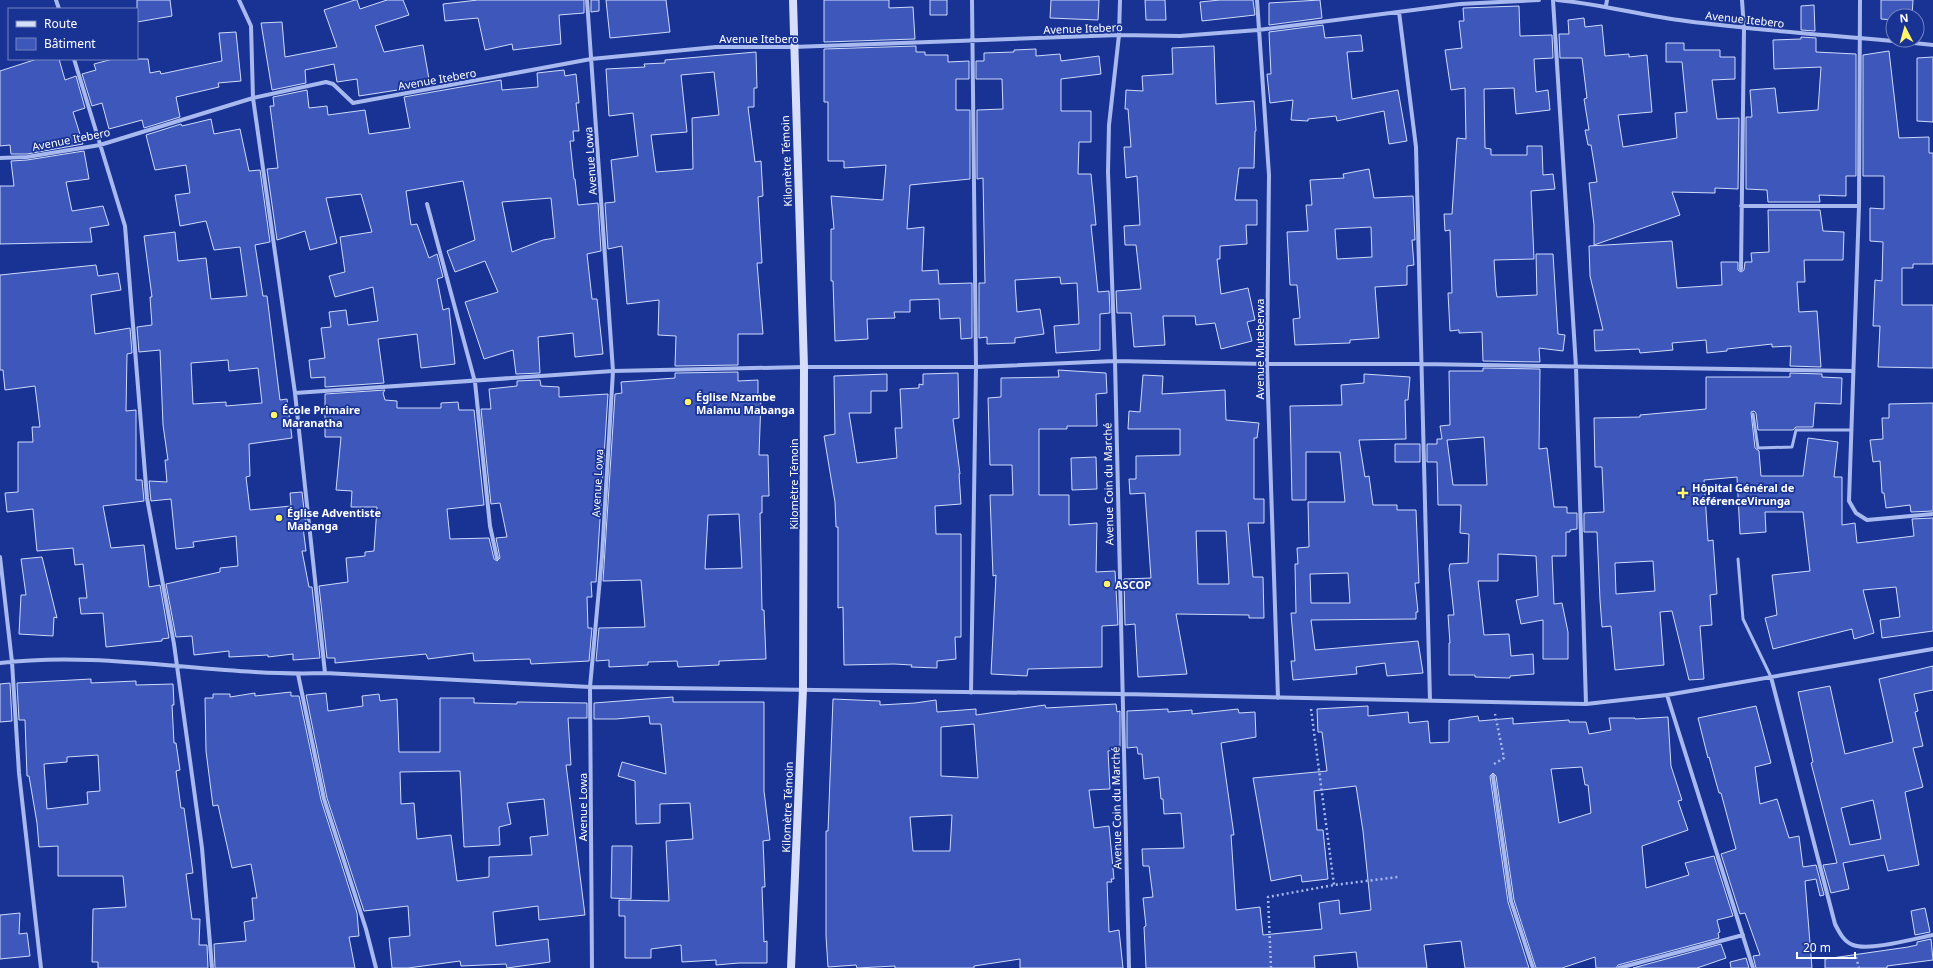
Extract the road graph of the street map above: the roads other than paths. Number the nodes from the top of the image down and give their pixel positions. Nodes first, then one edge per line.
1 (239, 0) edge
2 (587, 0) edge
3 (793, 0) edge
4 (972, 0) edge
5 (1120, 0) edge
6 (1257, 0) edge
7 (1539, 0) edge
8 (1553, 0) edge
9 (1558, 0) edge
10 (1607, 0) edge
11 (1742, 0) edge
12 (1860, 0) edge
13 (1606, 6) junction
14 (1400, 12) junction
15 (1744, 29) junction
16 (1258, 30) junction
17 (1119, 35) junction
18 (1859, 37) junction
19 (972, 41) junction
20 (1933, 45) edge
21 (793, 47) junction
22 (591, 59) junction
23 (74, 60) edge
24 (253, 98) junction
25 (100, 145) junction
26 (0, 158) edge
27 (427, 204) dead end
28 (1741, 206) junction
29 (1859, 206) junction
30 (1741, 269) dead end
31 (1115, 361) junction
32 (1267, 364) junction
33 (1422, 364) junction
34 (804, 367) junction
35 (976, 367) junction
36 (1576, 367) junction
37 (613, 371) junction
38 (1853, 371) junction
39 (475, 382) junction
40 (295, 393) junction
41 (1753, 414) dead end
42 (1851, 430) junction
43 (1933, 514) edge
44 (0, 557) edge
45 (497, 558) dead end
46 (1738, 559) dead end
47 (1933, 649) edge
48 (12, 662) junction
49 (0, 663) edge
50 (176, 667) junction
51 (325, 673) junction
52 (298, 674) junction
53 (1771, 677) junction
54 (590, 687) junction
55 (802, 689) junction
56 (972, 693) junction
57 (1122, 694) junction
58 (1667, 695) junction
59 (1278, 698) junction
60 (1430, 701) junction
61 (1586, 704) junction
62 (1494, 776) road end
63 (1743, 935) junction
64 (1933, 936) edge
65 (41, 968) edge
66 (212, 968) edge
67 (376, 968) edge
68 (592, 968) edge
69 (792, 968) edge
70 (1129, 968) edge
71 (1533, 968) edge
72 (1619, 968) edge
73 (1753, 968) edge

1 - 24 street
2 - 22 street, Avenue Lowa
3 - 21 main road, Kilomètre Témoin
4 - 19 street
5 - 17 street, Avenue Coin du Marché
6 - 16 street, Avenue Muteberwa
7 - 14 street, Avenue Itebero
8 - 36 street
9 - 13 street, Avenue Itebero
10 - 13 street
11 - 15 street
12 - 18 street
13 - 15 street, Avenue Itebero
14 - 16 street, Avenue Itebero
14 - 33 street
15 - 18 street, Avenue Itebero
15 - 28 street
16 - 17 street, Avenue Itebero
16 - 32 street, Avenue Muteberwa
17 - 19 street, Avenue Itebero
17 - 31 street, Avenue Coin du Marché
18 - 20 street, Avenue Itebero
18 - 29 street
19 - 21 street, Avenue Itebero
19 - 35 street
21 - 22 street, Avenue Itebero
21 - 34 main road, Kilomètre Témoin
22 - 24 street, Avenue Itebero
22 - 37 street, Avenue Lowa
23 - 25 street
24 - 25 street, Avenue Itebero
24 - 40 street
25 - 26 street, Avenue Itebero
25 - 50 street
27 - 39 street
28 - 29 street
28 - 30 street
29 - 38 street
31 - 32 street
31 - 35 street
31 - 57 street, Avenue Coin du Marché
32 - 33 street
32 - 59 street, Avenue Muteberwa
33 - 36 street
33 - 60 street
34 - 35 street
34 - 37 street
34 - 55 main road, Kilomètre Témoin
35 - 56 street
36 - 38 street
36 - 61 street
37 - 39 street
37 - 54 street, Avenue Lowa
38 - 42 street
39 - 40 street
39 - 45 street
40 - 51 street
41 - 42 lane
42 - 43 street
44 - 48 street
46 - 53 lane
47 - 53 street
48 - 49 street
48 - 50 street
48 - 65 street
50 - 52 street
50 - 66 street
51 - 52 street
51 - 54 street
52 - 67 street
53 - 58 street
53 - 64 street
54 - 55 street
54 - 68 street, Avenue Lowa
55 - 56 street
55 - 69 main road, Kilomètre Témoin
56 - 57 street
57 - 59 street
57 - 70 street, Avenue Coin du Marché
58 - 61 street
58 - 63 street
59 - 60 street
60 - 61 street
62 - 71 street
63 - 72 street
63 - 73 street

